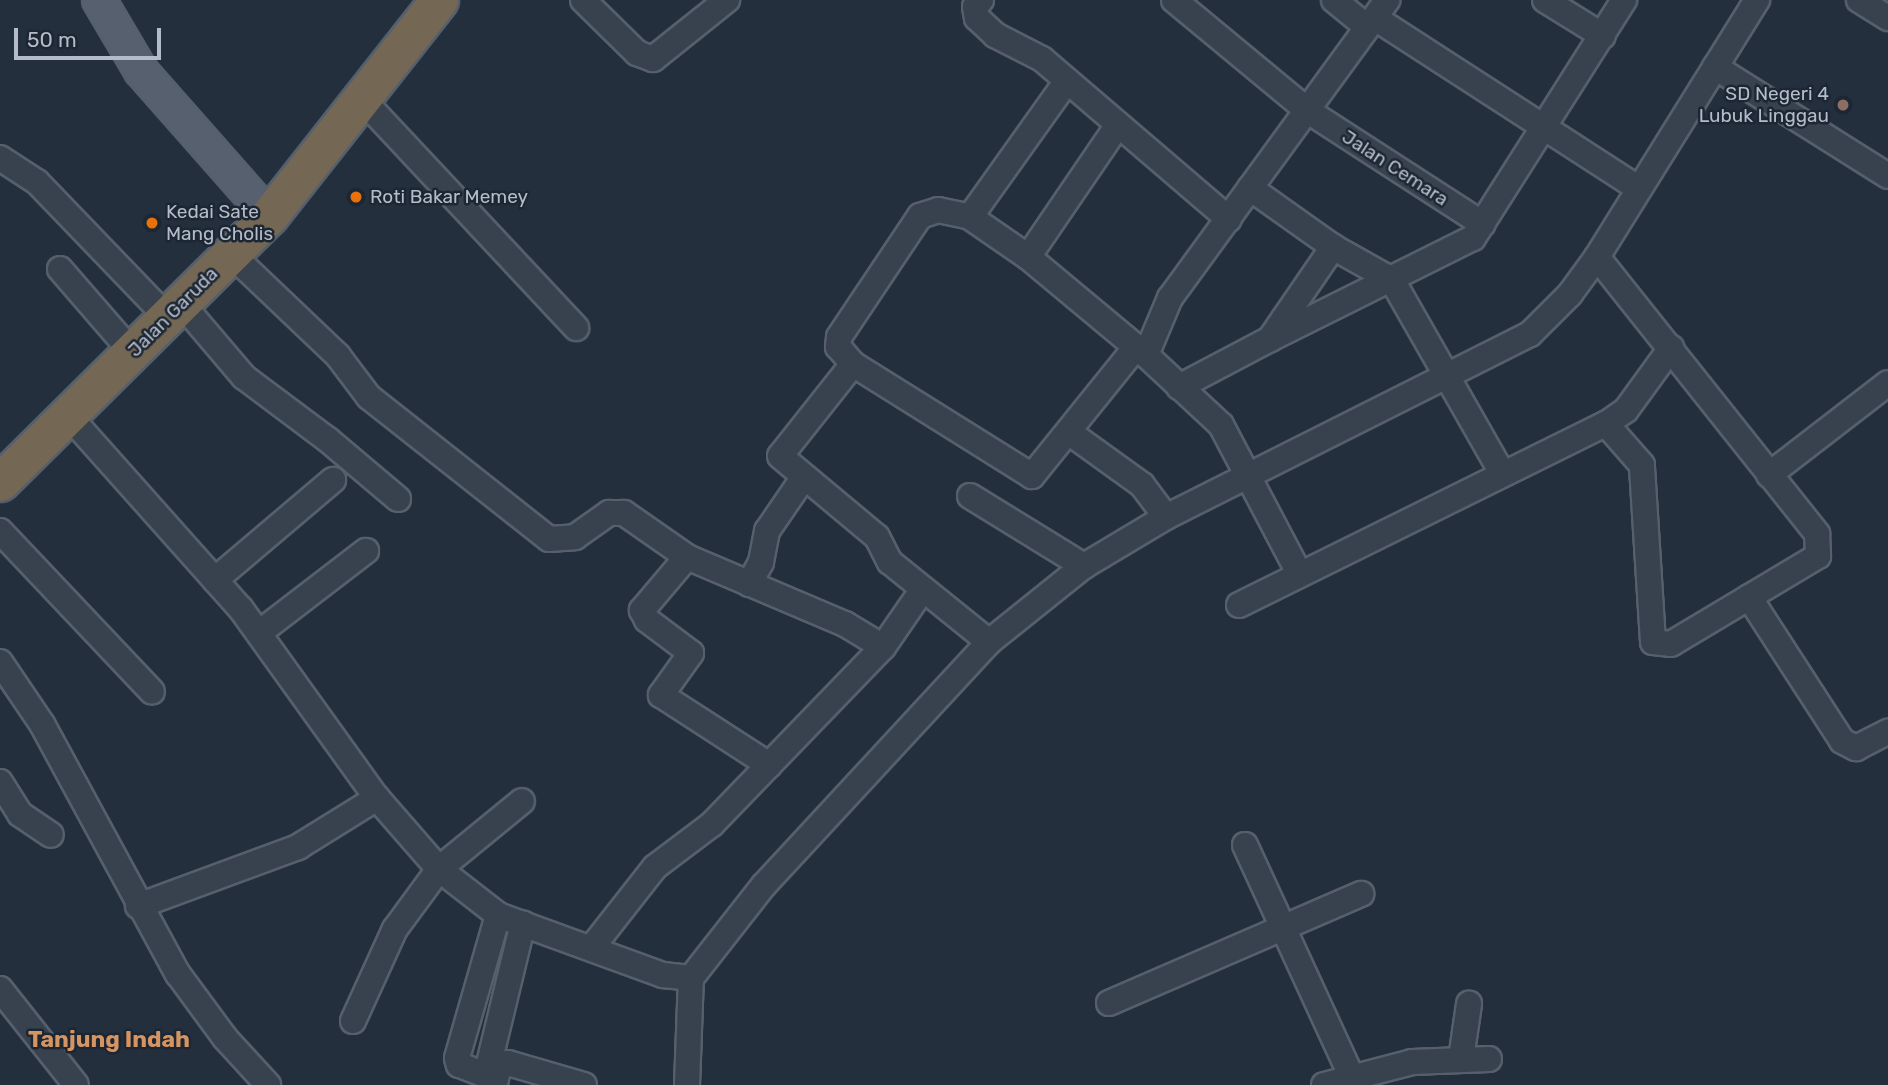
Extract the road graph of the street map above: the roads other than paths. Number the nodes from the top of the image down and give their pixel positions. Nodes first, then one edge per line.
1 (99, 0) edge
2 (439, 0) edge
3 (583, 0) edge
4 (727, 0) edge
5 (981, 0) edge
6 (1174, 0) edge
7 (1334, 0) edge
8 (1545, 0) edge
9 (1624, 0) edge
10 (1757, 0) edge
11 (1376, 15) edge
12 (1603, 36) junction
13 (1715, 67) junction
14 (1067, 80) junction
15 (361, 98) junction
16 (1308, 111) junction
17 (1118, 125) junction
18 (1545, 128) junction
19 (0, 158) edge
20 (1888, 174) edge
21 (1250, 188) junction
22 (1638, 188) junction
23 (269, 216) junction
24 (970, 217) junction
25 (1228, 219) junction
26 (1483, 224) junction
27 (1333, 247) junction
28 (231, 254) junction
29 (1028, 257) junction
30 (1597, 257) junction
31 (60, 269) dead end
32 (1392, 281) junction
33 (174, 310) junction
34 (576, 328) dead end
35 (1270, 339) junction
36 (1671, 348) junction
37 (1141, 351) junction
38 (132, 352) junction
39 (853, 364) junction
40 (1447, 376) junction
41 (1888, 383) edge
42 (1179, 387) junction
43 (68, 415) junction
44 (1606, 424) junction
45 (1070, 433) junction
46 (1502, 473) junction
47 (1250, 475) junction
48 (1769, 475) junction
49 (804, 477) junction
50 (333, 480) dead end
51 (0, 482) edge
52 (970, 496) dead end
53 (398, 499) dead end
54 (1167, 517) junction
55 (0, 531) edge
56 (366, 551) dead end
57 (687, 557) junction
58 (1084, 566) junction
59 (1299, 573) junction
60 (215, 580) junction
61 (749, 584) junction
62 (923, 589) junction
63 (1749, 597) junction
64 (1239, 605) dead end
65 (259, 633) junction
66 (989, 642) junction
67 (883, 647) junction
68 (0, 662) edge
69 (152, 692) dead end
70 (1888, 732) edge
71 (769, 765) junction
72 (0, 782) edge
73 (377, 799) junction
74 (522, 801) dead end
75 (51, 835) dead end
76 (1245, 845) dead end
77 (439, 869) junction
78 (1361, 894) dead end
79 (138, 905) junction
80 (498, 915) junction
81 (523, 923) junction
82 (1284, 931) junction
83 (593, 946) junction
84 (691, 978) junction
85 (0, 989) edge
86 (1109, 1003) dead end
87 (1469, 1004) dead end
88 (353, 1021) dead end
89 (1461, 1059) junction
90 (1489, 1059) dead end
91 (1351, 1075) junction
92 (492, 1080) edge
93 (76, 1085) edge
94 (268, 1085) edge
95 (584, 1085) edge
96 (687, 1085) edge
97 (1324, 1085) edge

1 - 23 main road
2 - 15 highway, Jalan Garuda
3 - 4 street
5 - 14 street
6 - 16 street, Jalan Cemara
7 - 11 street
8 - 12 street
9 - 12 street
10 - 13 street
11 - 16 street
11 - 18 street
12 - 18 street
13 - 20 street
13 - 22 street
14 - 17 street
14 - 24 street
15 - 23 highway, Jalan Garuda
15 - 34 street
16 - 21 street
16 - 26 street, Jalan Cemara
17 - 25 street
17 - 29 street
18 - 22 street
18 - 26 street
19 - 33 street
21 - 25 street
21 - 27 street
22 - 30 street
23 - 28 highway, Jalan Garuda
24 - 29 street
24 - 39 street
25 - 37 street
26 - 32 street
27 - 32 street
27 - 35 street
28 - 33 highway, Jalan Garuda
28 - 57 street
29 - 37 street
30 - 36 street
30 - 40 street
31 - 38 street
32 - 35 street
32 - 40 street
33 - 38 highway, Jalan Garuda
33 - 53 street
35 - 42 street
36 - 44 street
36 - 48 street
37 - 42 street
37 - 45 street
38 - 43 highway, Jalan Garuda
39 - 45 street
39 - 49 street
40 - 46 street
40 - 47 street
41 - 48 street
42 - 47 street
43 - 51 highway, Jalan Garuda
43 - 60 street
44 - 46 street
44 - 63 street
45 - 54 street
46 - 59 street
47 - 54 street
47 - 59 street
48 - 63 street
49 - 61 street
49 - 62 street
50 - 60 street
52 - 58 street
54 - 58 street
55 - 69 street
56 - 65 street
57 - 61 street
57 - 71 street
58 - 66 street
59 - 64 street
60 - 65 street
61 - 67 street
62 - 66 street
62 - 67 street
63 - 70 street
65 - 73 street
66 - 84 street
67 - 71 street
68 - 79 street
71 - 83 street
72 - 75 street
73 - 77 street
73 - 79 street
74 - 77 street
76 - 82 street
77 - 80 street
77 - 88 street
78 - 82 street
79 - 94 street
80 - 81 street
80 - 92 street
81 - 83 street
81 - 92 street
82 - 86 street
82 - 91 street
83 - 84 street
84 - 96 street
85 - 93 street
87 - 89 street
89 - 90 street
89 - 91 street
91 - 97 street
92 - 95 street

